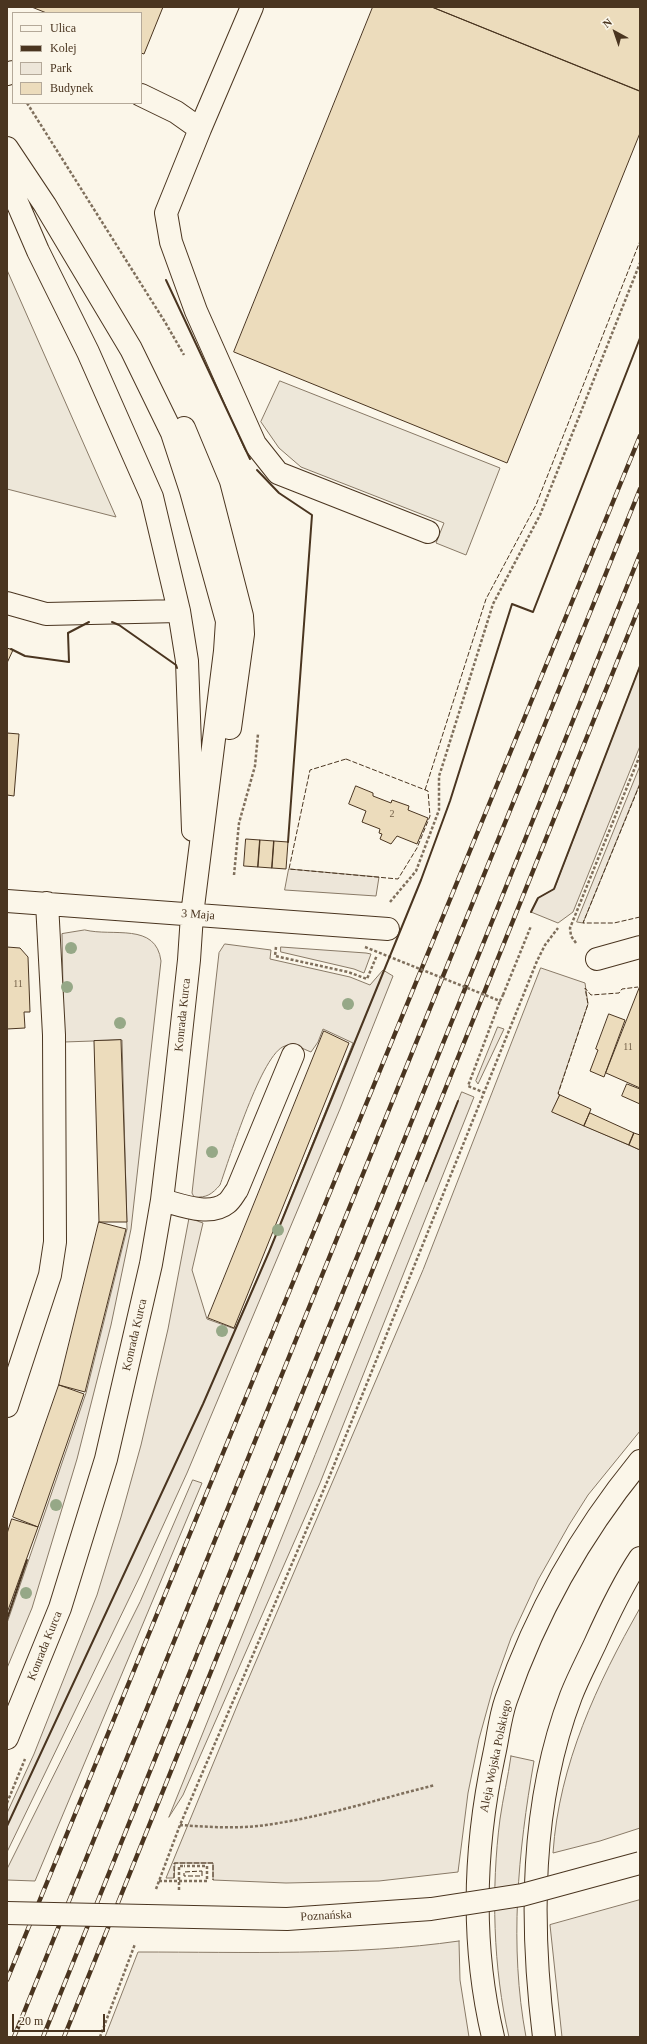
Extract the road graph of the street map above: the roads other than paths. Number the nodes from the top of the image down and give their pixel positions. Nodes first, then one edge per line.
1 (252, 7) edge
2 (142, 96) edge
3 (200, 129) junction
4 (7, 148) edge
5 (7, 180) edge
6 (428, 532) dead end
7 (7, 603) edge
8 (179, 611) junction
9 (197, 875) junction
10 (7, 901) edge
11 (47, 903) junction
12 (192, 915) junction
13 (387, 918) road end
14 (640, 947) edge
15 (597, 959) dead end
16 (293, 1055) dead end
17 (162, 1200) junction
18 (7, 1406) edge
19 (640, 1461) edge
20 (640, 1558) edge
21 (7, 1738) edge
22 (640, 1863) edge
23 (7, 1913) edge
24 (493, 2037) edge
25 (544, 2037) edge

1 - 3 main road
2 - 3 main road
3 - 6 main road
4 - 9 main road
5 - 8 main road
7 - 8 main road
8 - 9 main road
9 - 12 main road, Konrada Kurca
10 - 11 main road, 3 Maja
11 - 12 main road, 3 Maja
11 - 18 main road
12 - 13 main road, 3 Maja
12 - 17 main road, Konrada Kurca
14 - 15 main road
16 - 17 main road
17 - 21 main road, Konrada Kurca
19 - 24 main road, Aleja Wojska Polskiego
20 - 25 main road
22 - 23 main road, Poznańska, bridge

